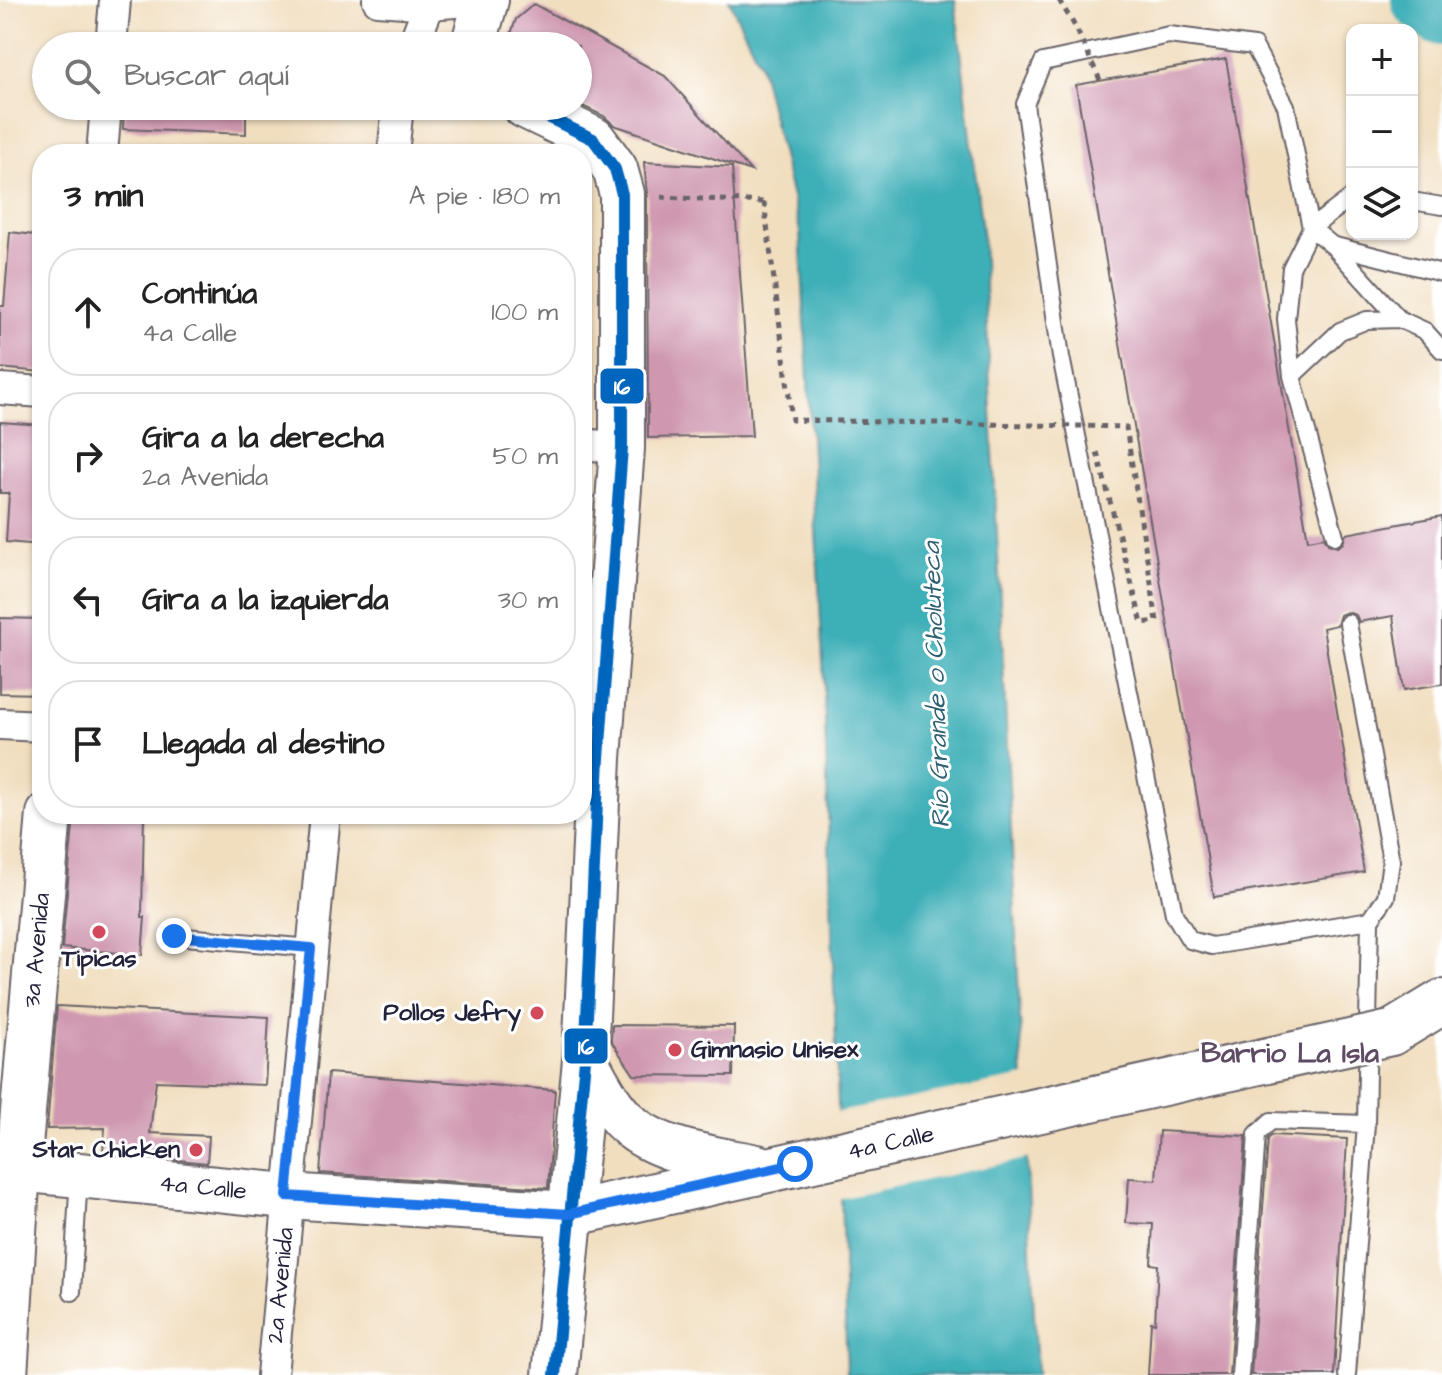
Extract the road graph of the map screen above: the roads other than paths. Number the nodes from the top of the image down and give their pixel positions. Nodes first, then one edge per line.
1 (115, 0) edge
2 (378, 0) edge
3 (483, 0) edge
4 (429, 4) junction
5 (112, 32) edge
6 (418, 32) edge
7 (476, 32) edge
8 (105, 120) edge
9 (397, 120) edge
10 (554, 120) edge
11 (103, 144) edge
12 (394, 144) edge
13 (1346, 202) edge
14 (1418, 202) edge
15 (1442, 206) edge
16 (1311, 228) junction
17 (1333, 246) junction
18 (1442, 273) edge
19 (1399, 319) junction
20 (1442, 350) edge
21 (1292, 376) junction
22 (0, 389) edge
23 (32, 391) edge
24 (602, 446) edge
25 (1335, 536) dead end
26 (1348, 623) dead end
27 (0, 724) edge
28 (32, 726) edge
29 (592, 729) edge
30 (48, 824) edge
31 (324, 824) edge
32 (590, 824) edge
33 (1370, 920) junction
34 (174, 936) dead end
35 (311, 948) junction
36 (1442, 1002) edge
37 (1442, 1026) edge
38 (1391, 1033) junction
39 (1442, 1043) edge
40 (585, 1060) junction
41 (1366, 1124) junction
42 (783, 1167) junction
43 (9, 1168) edge
44 (79, 1175) junction
45 (287, 1196) junction
46 (569, 1214) junction
47 (72, 1292) dead end
48 (5, 1375) edge
49 (272, 1375) edge
50 (555, 1375) edge
51 (1240, 1375) edge
52 (1347, 1375) edge

1 - 5 street
2 - 4 street
3 - 4 street
3 - 7 street
4 - 6 street
8 - 11 street
9 - 12 street
10 - 24 street
13 - 16 lane
14 - 15 lane
16 - 17 lane
16 - 21 lane
16 - 33 lane
17 - 18 lane
17 - 19 lane
19 - 20 lane
19 - 21 lane
21 - 25 lane
22 - 23 street
24 - 29 street
26 - 33 lane
27 - 28 street
30 - 43 street, 3a Avenida
31 - 35 street, 2a Avenida
32 - 40 street
33 - 41 lane
34 - 35 lane
35 - 45 street, 2a Avenida
36 - 38 street
37 - 38 street, 4a Calle
38 - 39 street
38 - 42 street, 4a Calle, bridge
40 - 42 street
40 - 46 street
41 - 51 lane
41 - 52 lane
42 - 46 street, 4a Calle
43 - 44 street, 4a Calle
43 - 48 street, 3a Avenida
44 - 45 street, 4a Calle
44 - 47 lane
45 - 46 street, 4a Calle
45 - 49 street, 2a Avenida
46 - 50 street

